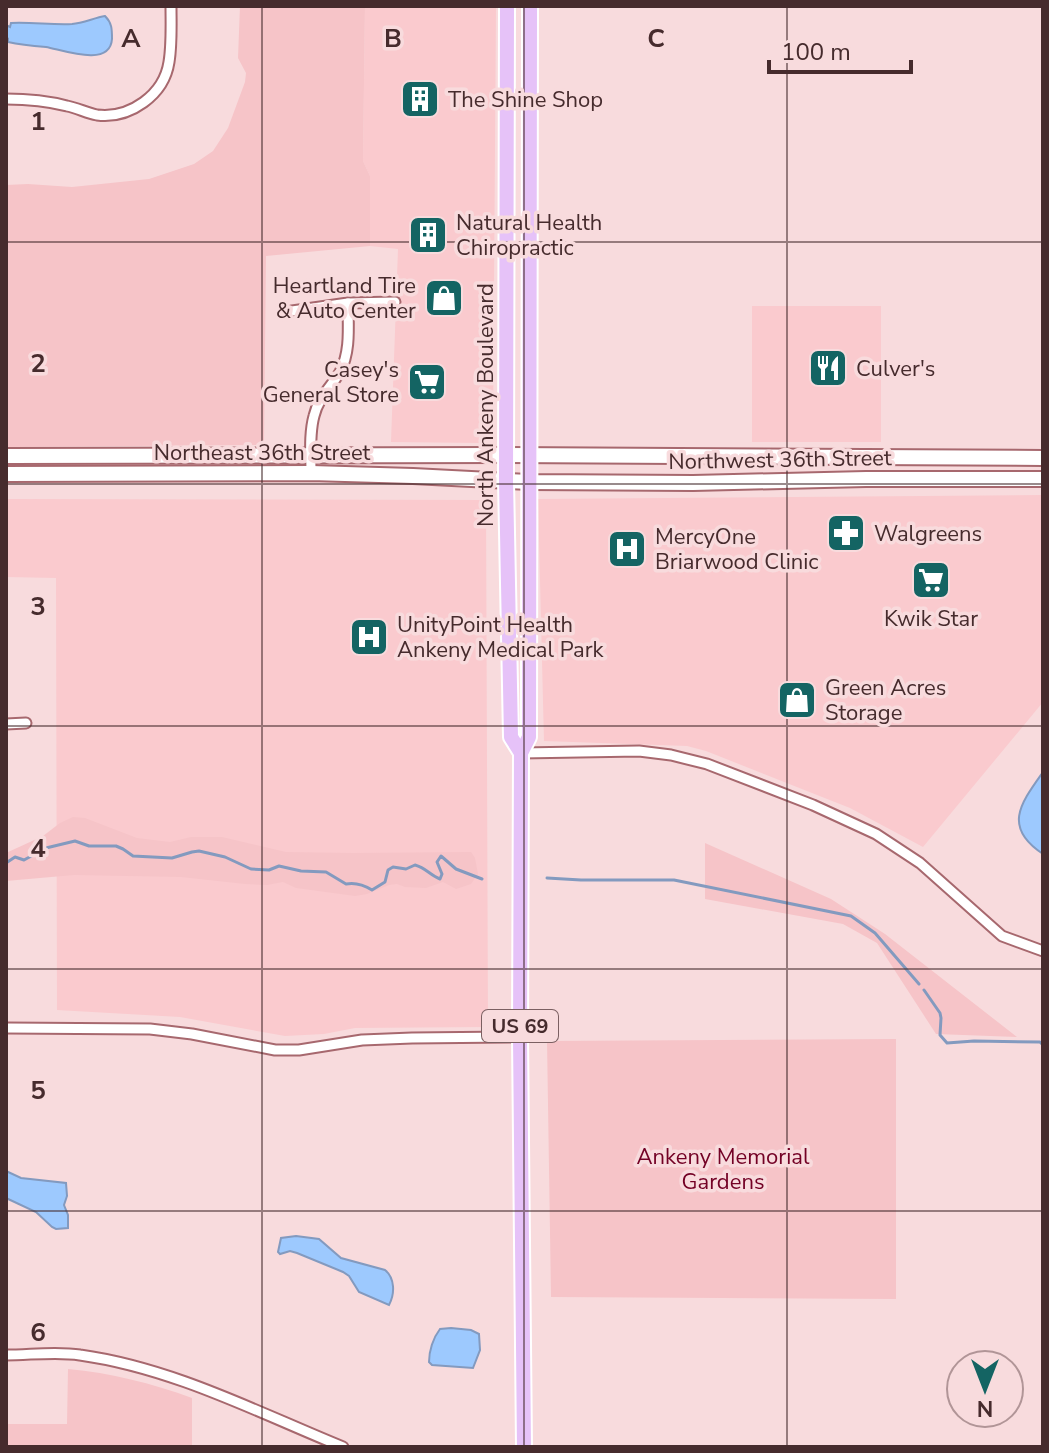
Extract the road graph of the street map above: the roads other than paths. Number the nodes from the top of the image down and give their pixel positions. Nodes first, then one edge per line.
1 (171, 6) edge
2 (507, 6) edge
3 (530, 6) edge
4 (6, 99) edge
5 (395, 302) dead end
6 (348, 303) junction
7 (285, 312) dead end
8 (517, 455) junction
9 (6, 456) edge
10 (311, 457) junction
11 (1043, 458) edge
12 (311, 473) junction
13 (6, 474) edge
14 (1043, 479) edge
15 (517, 482) junction
16 (26, 723) dead end
17 (6, 724) edge
18 (521, 753) junction
19 (1043, 951) edge
20 (6, 1028) edge
21 (520, 1037) junction
22 (6, 1355) edge
23 (343, 1447) edge
24 (524, 1447) edge

1 - 4 street
2 - 8 main road, North Ankeny Boulevard / US 69
3 - 8 main road, North Ankeny Boulevard / US 69
5 - 6 street
6 - 7 street
6 - 10 street
8 - 10 main road, Northeast 36th Street
8 - 11 main road, Northwest 36th Street
8 - 15 main road, North Ankeny Boulevard / US 69
8 - 15 main road, North Ankeny Boulevard / US 69
9 - 10 main road, Northeast 36th Street
10 - 12 street
12 - 13 main road, Northeast 36th Street
12 - 15 main road, Northeast 36th Street
14 - 15 main road, Northwest 36th Street
15 - 18 main road, North Ankeny Boulevard / US 69
15 - 18 main road, North Ankeny Boulevard / US 69
16 - 17 street
18 - 19 street
18 - 21 main road, North Ankeny Boulevard / US 69
20 - 21 street
21 - 24 main road, North Ankeny Boulevard / US 69
22 - 23 street

